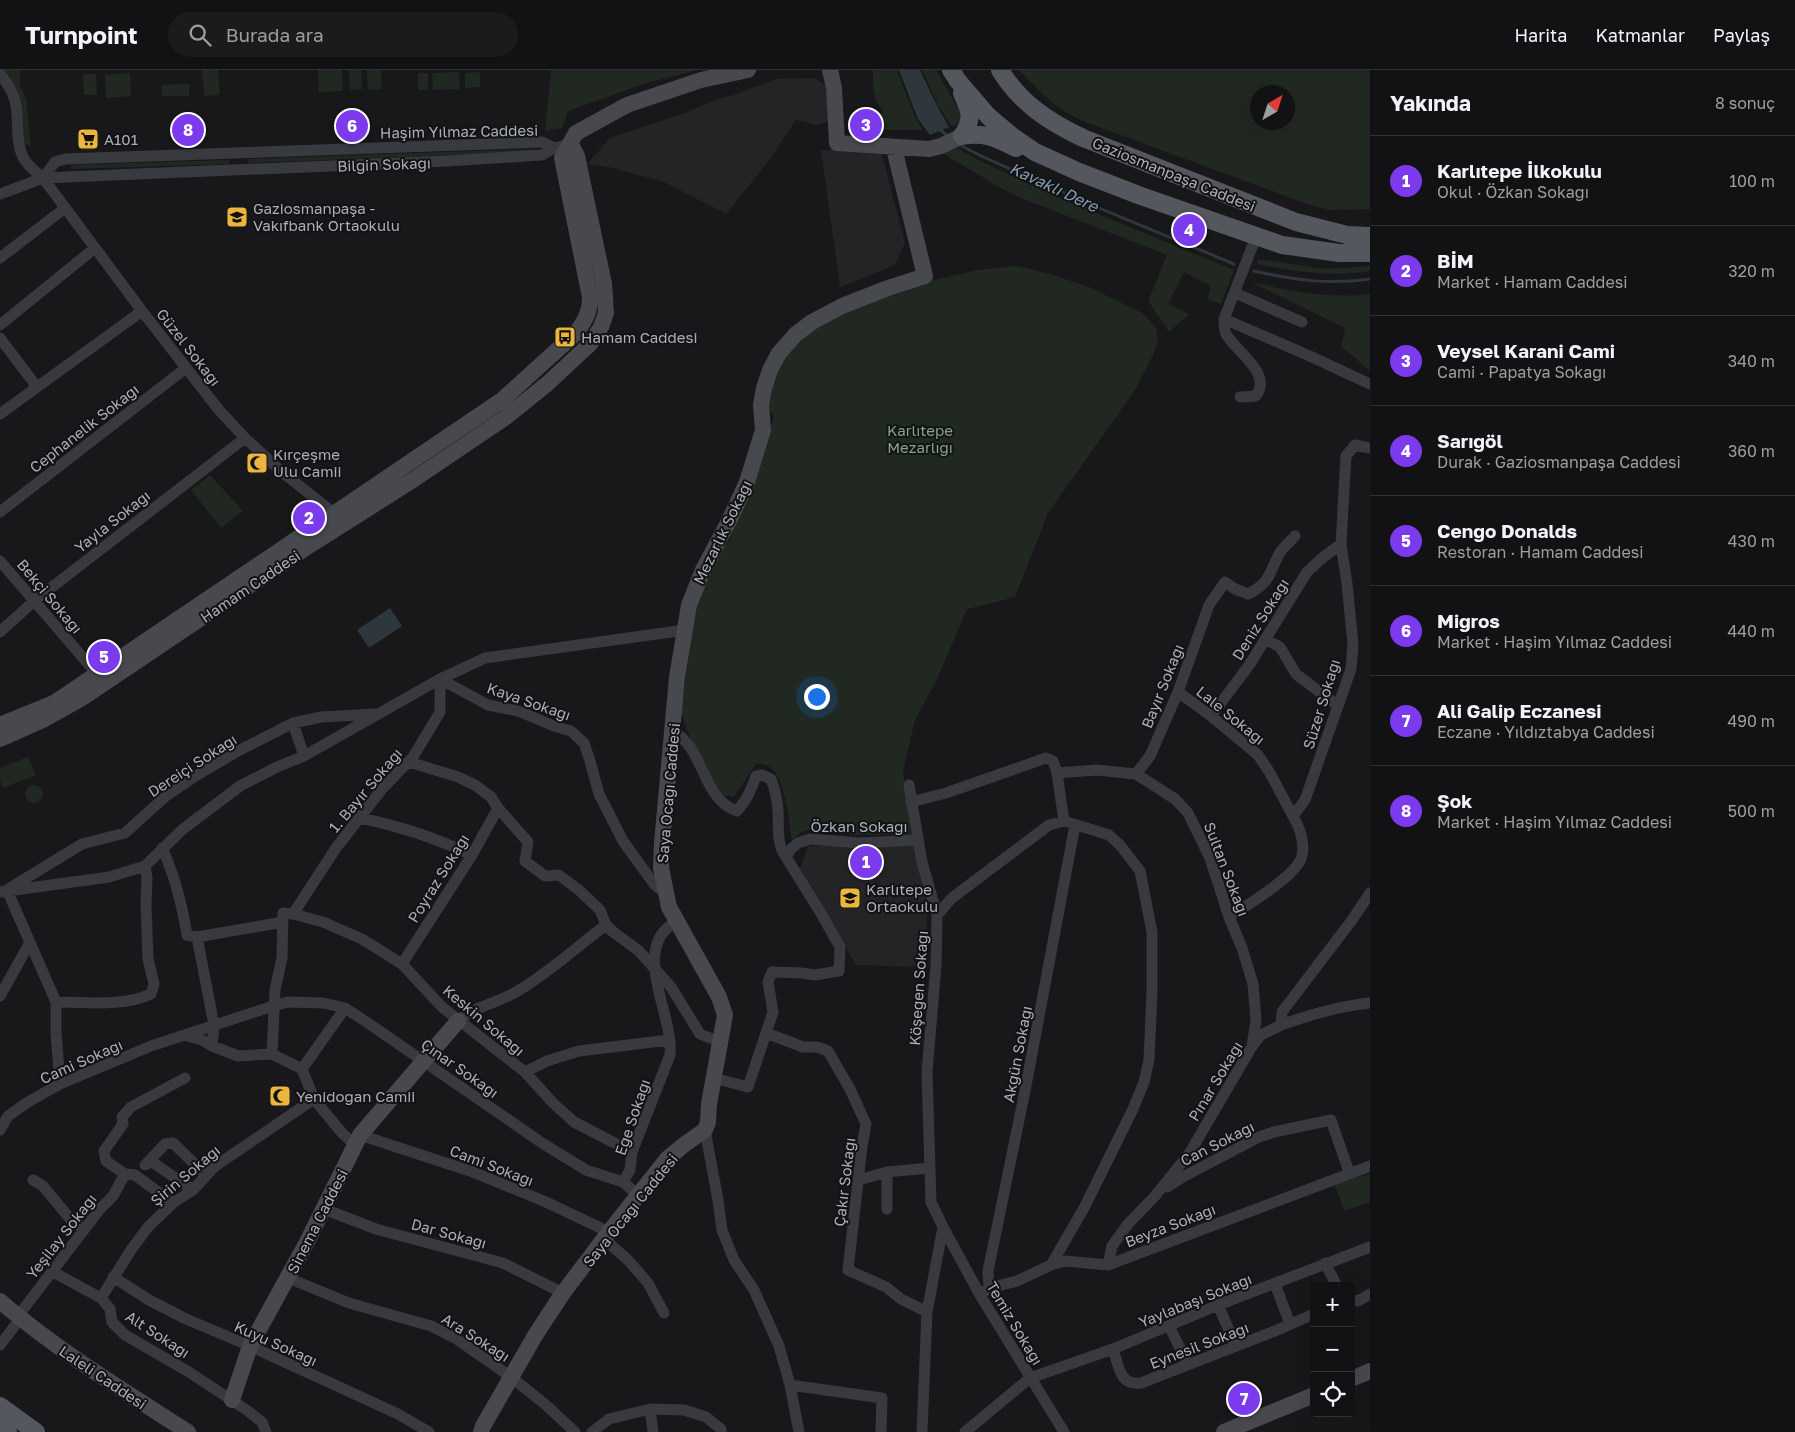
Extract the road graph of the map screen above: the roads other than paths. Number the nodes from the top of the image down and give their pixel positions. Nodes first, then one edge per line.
1 (748, 70) edge
2 (830, 70) edge
3 (1000, 70) edge
4 (0, 74) edge
5 (954, 75) edge
6 (962, 136) junction
7 (571, 144) junction
8 (554, 148) junction
9 (894, 148) junction
10 (239, 153) junction
11 (1058, 163) junction
12 (240, 169) junction
13 (43, 178) junction
14 (0, 194) edge
15 (65, 208) junction
16 (1370, 236) edge
17 (1256, 237) junction
18 (95, 248) junction
19 (1370, 253) edge
20 (0, 258) edge
21 (1235, 293) junction
22 (142, 311) junction
23 (1224, 319) junction
24 (1302, 322) dead end
25 (0, 325) edge
26 (0, 338) edge
27 (186, 368) junction
28 (1370, 384) edge
29 (37, 387) junction
30 (1240, 397) dead end
31 (0, 414) edge
32 (245, 438) junction
33 (1370, 448) edge
34 (0, 512) edge
35 (339, 519) junction
36 (1296, 536) dead end
37 (1340, 544) junction
38 (0, 561) edge
39 (34, 601) junction
40 (685, 630) junction
41 (0, 632) edge
42 (1265, 638) junction
43 (100, 679) junction
44 (440, 679) junction
45 (1178, 692) junction
46 (1337, 705) junction
47 (380, 714) junction
48 (1211, 716) junction
49 (293, 723) junction
50 (0, 725) edge
51 (672, 731) junction
52 (0, 740) edge
53 (304, 756) junction
54 (409, 762) junction
55 (1057, 773) junction
56 (1136, 774) junction
57 (909, 785) dead end
58 (911, 802) junction
59 (498, 808) junction
60 (1293, 816) junction
61 (360, 818) junction
62 (1070, 823) junction
63 (918, 840) junction
64 (162, 848) junction
65 (472, 855) junction
66 (786, 857) junction
67 (145, 866) junction
68 (3, 891) edge
69 (1370, 893) edge
70 (666, 894) junction
71 (937, 915) junction
72 (286, 916) junction
73 (1229, 918) junction
74 (678, 920) junction
75 (606, 925) junction
76 (197, 937) junction
77 (29, 944) junction
78 (402, 964) junction
79 (655, 968) junction
80 (0, 996) edge
81 (56, 1002) junction
82 (1370, 1003) edge
83 (273, 1006) junction
84 (345, 1008) junction
85 (458, 1021) junction
86 (214, 1025) junction
87 (1280, 1025) junction
88 (766, 1033) junction
89 (184, 1035) junction
90 (669, 1040) junction
91 (720, 1042) junction
92 (212, 1046) junction
93 (1251, 1048) junction
94 (272, 1054) junction
95 (424, 1062) junction
96 (302, 1069) junction
97 (524, 1072) junction
98 (185, 1078) dead end
99 (713, 1078) junction
100 (60, 1084) junction
101 (314, 1099) junction
102 (0, 1130) edge
103 (705, 1130) junction
104 (357, 1140) junction
105 (632, 1152) junction
106 (147, 1163) junction
107 (1370, 1166) edge
108 (929, 1168) junction
109 (887, 1172) junction
110 (1349, 1172) junction
111 (130, 1174) junction
112 (206, 1175) junction
113 (33, 1180) dead end
114 (859, 1180) junction
115 (623, 1182) junction
116 (193, 1190) junction
117 (639, 1196) junction
118 (1155, 1196) junction
119 (173, 1203) junction
120 (324, 1209) junction
121 (887, 1209) dead end
122 (943, 1227) junction
123 (84, 1229) junction
124 (607, 1235) junction
125 (1370, 1248) edge
126 (1325, 1263) junction
127 (1051, 1265) junction
128 (1108, 1265) junction
129 (53, 1272) junction
130 (113, 1277) junction
131 (288, 1278) junction
132 (1335, 1282) edge
133 (1276, 1284) junction
134 (985, 1292) junction
135 (563, 1294) junction
136 (1370, 1294) edge
137 (101, 1298) junction
138 (0, 1301) edge
139 (1355, 1301) edge
140 (1218, 1305) junction
141 (927, 1312) junction
142 (664, 1313) dead end
143 (1310, 1316) edge
144 (19, 1317) junction
145 (1290, 1324) junction
146 (1169, 1326) junction
147 (0, 1344) edge
148 (250, 1346) junction
149 (1236, 1346) junction
150 (1113, 1349) junction
151 (1188, 1364) junction
152 (1370, 1371) edge
153 (512, 1377) junction
154 (1355, 1377) edge
155 (1030, 1378) junction
156 (790, 1385) junction
157 (1310, 1397) edge
158 (232, 1400) junction
159 (0, 1406) edge
160 (650, 1409) junction
161 (0, 1426) edge
162 (8, 1432) edge
163 (36, 1432) edge
164 (188, 1432) edge
165 (266, 1432) edge
166 (429, 1432) edge
167 (481, 1432) edge
168 (575, 1432) edge
169 (592, 1432) edge
170 (653, 1432) edge
171 (721, 1432) edge
172 (799, 1432) edge
173 (881, 1432) edge
174 (922, 1432) edge
175 (965, 1432) edge
176 (1064, 1432) edge
177 (1224, 1432) edge

1 - 7 street
2 - 9 street
3 - 16 main road, Gaziosmanpaşa Caddesi
4 - 13 street, Güzel Sokağı
5 - 6 main road
5 - 11 main road, Gaziosmanpaşa Caddesi
6 - 9 street
6 - 11 main road
7 - 8 street, Bilgin Sokağı
7 - 35 street, Hamam Caddesi
8 - 10 street, Haşim Yılmaz Caddesi
8 - 12 street, Bilgin Sokağı
9 - 40 street, Mezarlık Sokağı
10 - 12 street
10 - 13 street, Haşim Yılmaz Caddesi
11 - 17 main road, Gaziosmanpaşa Caddesi
12 - 13 street, Bilgin Sokağı
13 - 14 street, Bilgin Sokağı
13 - 15 street, Güzel Sokağı
15 - 18 street, Güzel Sokağı
15 - 20 street
17 - 19 main road, Gaziosmanpaşa Caddesi
17 - 21 street
18 - 22 street, Güzel Sokağı
18 - 25 street
21 - 23 street
21 - 24 street
22 - 27 street, Güzel Sokağı
22 - 29 street
23 - 28 street
23 - 30 street
26 - 29 street
27 - 32 street, Güzel Sokağı
27 - 34 street, Cephanelik Sokağı
29 - 31 street
32 - 35 street, Güzel Sokağı
32 - 39 street, Yayla Sokağı
33 - 37 street, Süzer Sokağı
35 - 43 street, Hamam Caddesi
36 - 45 street, Bayır Sokağı
37 - 42 street, Deniz Sokağı
37 - 46 street, Süzer Sokağı
38 - 39 street, Bekçi Sokağı
39 - 41 street, Yayla Sokağı
39 - 43 street, Bekçi Sokağı
40 - 44 street
40 - 51 street, Saya Ocağı Caddesi
42 - 46 street
42 - 48 street, Deniz Sokağı
43 - 50 street, Hamam Caddesi
43 - 52 street, Hamam Caddesi
44 - 47 street
44 - 54 street, 1. Bayır Sokağı
44 - 70 street, Kaya Sokağı
45 - 48 street, Lale Sokağı
45 - 56 street, Bayır Sokağı
46 - 60 street, Süzer Sokağı
47 - 49 street, Dereiçi Sokağı
47 - 53 street
48 - 60 street, Lale Sokağı
49 - 53 street
49 - 68 street, Dereiçi Sokağı
51 - 66 street
51 - 70 street, Saya Ocağı Caddesi
53 - 64 street
54 - 59 street
54 - 61 street, 1. Bayır Sokağı
55 - 56 street, Sultan Sokağı
55 - 58 street
55 - 62 street, Akgün Sokağı
56 - 73 street, Sultan Sokağı
57 - 58 street
58 - 63 street
59 - 65 street, Poyraz Sokağı
59 - 75 street
60 - 73 street
61 - 65 street
61 - 72 street, 1. Bayır Sokağı
62 - 71 street, Köşegen Sokağı
62 - 127 street
62 - 134 street, Akgün Sokağı
63 - 66 street, Özkan Sokağı
63 - 71 street
64 - 67 street
64 - 76 street
65 - 78 street, Poyraz Sokağı
66 - 88 street
67 - 68 street
67 - 81 street
68 - 77 street
69 - 87 street
70 - 74 street, Saya Ocağı Caddesi
71 - 108 street, Köşegen Sokağı
72 - 76 street
72 - 78 street, Keskin Sokağı
72 - 83 street
73 - 93 street, Sultan Sokağı
74 - 79 street, Ege Sokağı
74 - 91 street, Saya Ocağı Caddesi
75 - 79 street
75 - 85 street
76 - 86 street
77 - 80 street
77 - 81 street
78 - 85 street, Keskin Sokağı
79 - 90 street, Ege Sokağı
79 - 91 street
81 - 100 street
82 - 87 street, Pınar Sokağı
83 - 84 street, Çınar Sokağı
83 - 86 street, Cami Sokağı
83 - 94 street
84 - 95 street, Çınar Sokağı
84 - 96 street
85 - 95 street, Sinema Caddesi
85 - 97 street, Keskin Sokağı
86 - 89 street, Cami Sokağı
86 - 92 street
87 - 93 street, Pınar Sokağı
88 - 99 street
88 - 114 street, Çakır Sokağı
89 - 92 street
89 - 100 street, Cami Sokağı
90 - 97 street
90 - 105 street, Ege Sokağı
91 - 99 street, Saya Ocağı Caddesi
92 - 94 street
93 - 118 street, Pınar Sokağı
94 - 96 street
95 - 104 street, Sinema Caddesi
95 - 115 street, Çınar Sokağı
96 - 101 street, Cami Sokağı
97 - 105 street, Keskin Sokağı
98 - 111 street
99 - 103 street, Saya Ocağı Caddesi
100 - 102 street, Cami Sokağı
101 - 104 street, Cami Sokağı
101 - 112 street, Şirin Sokağı
103 - 117 street, Saya Ocağı Caddesi
103 - 156 street
104 - 120 street, Sinema Caddesi
104 - 124 street, Cami Sokağı
105 - 115 street, Ege Sokağı
106 - 111 street, Yeşilay Sokağı
106 - 112 street, Yeşilay Sokağı
106 - 116 street
107 - 110 street, Beyza Sokağı
108 - 109 street
108 - 122 street, Köşegen Sokağı
109 - 114 street
109 - 121 street
110 - 118 street, Can Sokağı
110 - 128 street, Beyza Sokağı
111 - 119 street
111 - 123 street, Yeşilay Sokağı
112 - 116 street, Şirin Sokağı
113 - 123 street
114 - 141 street, Çakır Sokağı
115 - 117 street
116 - 119 street, Şirin Sokağı
117 - 124 street, Saya Ocağı Caddesi
118 - 128 street, Pınar Sokağı
119 - 130 street, Şirin Sokağı
120 - 131 street, Sinema Caddesi
120 - 135 street, Dar Sokağı
122 - 134 street, Temiz Sokağı
122 - 141 street
123 - 129 street, Yeşilay Sokağı
124 - 135 street, Saya Ocağı Caddesi
124 - 142 street, Cami Sokağı
125 - 126 street, Yaylabaşı Sokağı
126 - 132 street
126 - 133 street, Yaylabaşı Sokağı
127 - 128 street, Beyza Sokağı
127 - 134 street, Beyza Sokağı
129 - 137 street
129 - 144 street, Yeşilay Sokağı
130 - 137 street, Şirin Sokağı
130 - 148 street, Kuyu Sokağı
131 - 148 street, Sinema Caddesi
131 - 153 street, Ara Sokağı
133 - 140 street, Yaylabaşı Sokağı
133 - 145 street
134 - 155 street, Temiz Sokağı
135 - 153 street, Saya Ocağı Caddesi
136 - 139 street
137 - 158 street, Alt Sokağı
138 - 144 street, Laleli Caddesi
140 - 146 street, Yaylabaşı Sokağı
140 - 149 street
141 - 174 street
143 - 145 street, Eynesil Sokağı
144 - 147 street, Yeşilay Sokağı
144 - 164 street, Laleli Caddesi
145 - 149 street, Eynesil Sokağı
146 - 150 street, Yaylabaşı Sokağı
146 - 151 street
148 - 158 street, Sinema Caddesi
148 - 166 street, Kuyu Sokağı
149 - 151 street, Eynesil Sokağı
150 - 151 street, Eynesil Sokağı
150 - 155 street, Yaylabaşı Sokağı
152 - 154 street
153 - 167 street, Saya Ocağı Caddesi
153 - 168 street, Ara Sokağı
155 - 175 street
155 - 176 street, Temiz Sokağı
156 - 172 street
156 - 173 street
157 - 177 street
158 - 165 street
159 - 163 main road
160 - 169 street
160 - 170 street
160 - 171 street
161 - 162 main road

